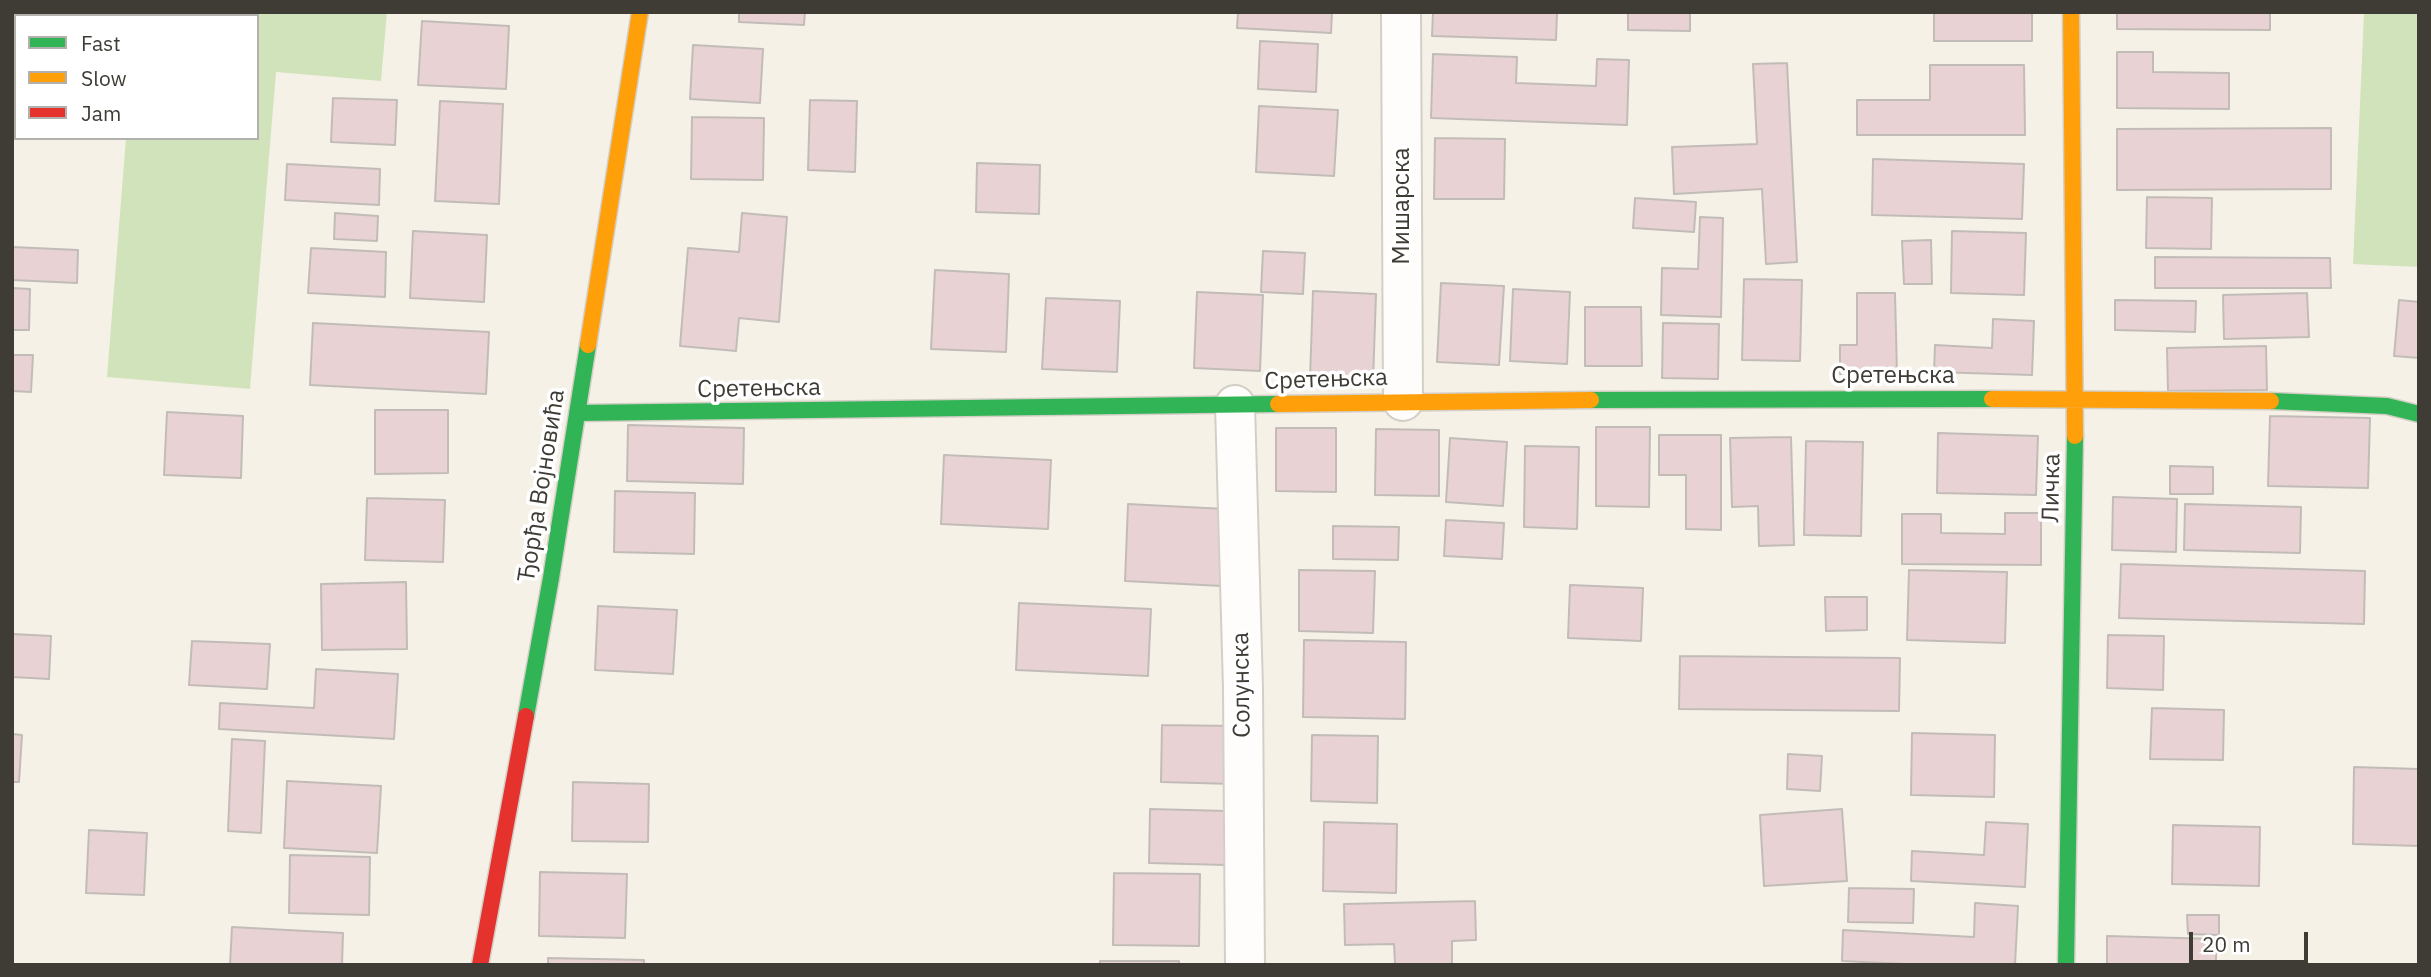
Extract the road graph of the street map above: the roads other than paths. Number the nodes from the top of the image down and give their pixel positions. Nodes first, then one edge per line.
1 (640, 12) edge
2 (1401, 12) edge
3 (2071, 12) edge
4 (2076, 399) junction
5 (1404, 401) junction
6 (1235, 405) junction
7 (577, 413) junction
8 (2419, 414) edge
9 (480, 965) edge
10 (1245, 965) edge
11 (2066, 965) edge

1 - 7 street, Ђорђа Војновића
2 - 5 street, Мишарска
3 - 4 street, Личка
4 - 5 street, Сретењска
4 - 8 street, Сретењска
4 - 11 street, Личка
5 - 6 street, Сретењска
6 - 7 street, Сретењска
6 - 10 street, Солунска
7 - 9 street, Ђорђа Војновића

